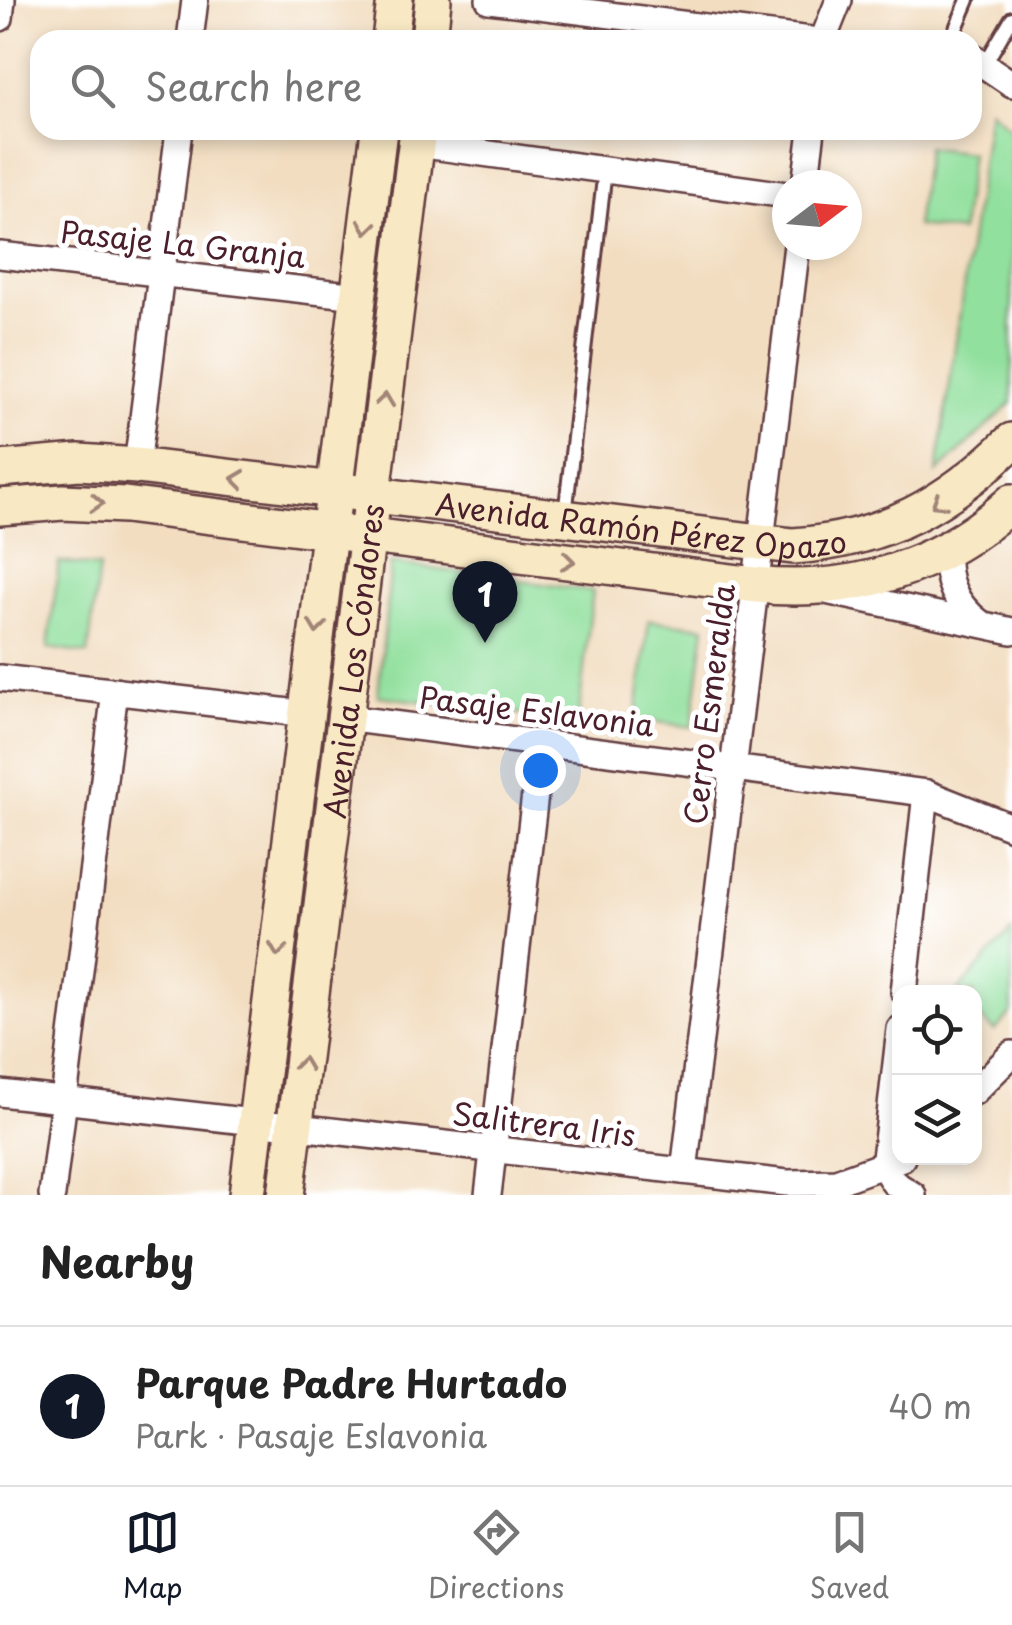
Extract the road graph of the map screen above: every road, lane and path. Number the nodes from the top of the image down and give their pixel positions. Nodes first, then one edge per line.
1 (2, 0) edge
2 (194, 0) edge
3 (395, 0) edge
4 (433, 0) edge
5 (489, 0) edge
6 (839, 0) edge
7 (968, 0) edge
8 (632, 9) edge
9 (0, 18) edge
10 (1012, 18) edge
11 (191, 30) edge
12 (391, 30) edge
13 (430, 30) edge
14 (754, 30) edge
15 (827, 30) edge
16 (955, 30) edge
17 (982, 56) edge
18 (982, 62) edge
19 (1012, 84) edge
20 (177, 140) edge
21 (377, 140) edge
22 (417, 140) edge
23 (434, 140) edge
24 (811, 140) edge
25 (605, 170) junction
26 (807, 170) edge
27 (772, 193) edge
28 (0, 255) edge
29 (796, 260) edge
30 (161, 274) junction
31 (358, 296) junction
32 (1012, 440) edge
33 (137, 466) junction
34 (0, 469) edge
35 (334, 492) junction
36 (372, 496) junction
37 (1012, 502) edge
38 (0, 507) edge
39 (564, 520) junction
40 (330, 530) junction
41 (368, 536) junction
42 (761, 544) junction
43 (947, 550) junction
44 (756, 586) junction
45 (814, 588) junction
46 (980, 623) junction
47 (1012, 631) edge
48 (0, 678) edge
49 (115, 692) junction
50 (307, 714) junction
51 (345, 718) junction
52 (542, 743) junction
53 (733, 768) junction
54 (926, 793) junction
55 (1012, 827) edge
56 (905, 985) edge
57 (1007, 1069) edge
58 (892, 1075) edge
59 (982, 1086) edge
60 (0, 1092) edge
61 (64, 1100) junction
62 (256, 1122) junction
63 (295, 1126) junction
64 (494, 1150) junction
65 (684, 1171) junction
66 (876, 1174) edge
67 (52, 1195) edge
68 (247, 1195) edge
69 (286, 1195) edge
70 (488, 1195) edge
71 (913, 1195) edge

1 - 9 street
2 - 11 street
3 - 12 street
4 - 13 street
5 - 8 street
6 - 15 street
7 - 16 lane
8 - 14 street
10 - 17 lane
18 - 19 street
20 - 30 street
21 -> 31 street, Avenida Los Cóndores
36 -> 22 street, Avenida Los Cóndores
23 - 25 street
24 - 26 street
25 - 27 street
25 - 39 lane
28 - 30 street, Pasaje La Granja
29 - 42 street, Cerro Esmeralda
30 - 31 street, Pasaje La Granja
30 - 33 street
31 - 35 street, Avenida Los Cóndores
32 -> 42 street, Avenida Ramón Pérez Opazo
33 - 34 street, Avenida Ramón Pérez Opazo
35 -> 33 street, Avenida Ramón Pérez Opazo
35 - 36 street, Avenida Ramón Pérez Opazo
35 - 40 street, Avenida Los Cóndores
36 - 39 street, Avenida Ramón Pérez Opazo
36 - 41 street, Avenida Los Cóndores
37 - 43 street, Avenida Ramón Pérez Opazo
38 -> 40 street, Avenida Ramón Pérez Opazo
39 - 42 street, Avenida Ramón Pérez Opazo
40 - 41 street, Avenida Ramón Pérez Opazo
40 -> 50 street, Avenida Los Cóndores
41 -> 44 street, Avenida Ramón Pérez Opazo
41 - 51 street, Avenida Los Cóndores
42 - 44 street, Cerro Esmeralda
43 - 45 street, Avenida Ramón Pérez Opazo
43 - 46 street
44 - 45 street, Avenida Ramón Pérez Opazo
44 - 53 street, Cerro Esmeralda
45 - 46 street
46 - 47 street
48 - 49 street
49 - 50 street
49 - 61 street
50 -> 62 street, Avenida Los Cóndores
51 - 52 street, Pasaje Eslavonia
63 -> 51 street, Avenida Los Cóndores
52 - 53 street, Pasaje Eslavonia
52 - 64 street
53 - 54 street, Pasaje Eslavonia
53 - 65 street, Cerro Esmeralda
54 - 55 street, Pasaje Eslavonia
54 - 56 street
57 - 59 street
58 - 66 street
60 - 61 street
61 - 62 street
61 - 67 street
62 - 63 street, Salitrera Iris
62 - 68 street, Avenida Los Cóndores
63 - 64 street, Salitrera Iris
63 - 69 street, Avenida Los Cóndores
64 - 65 street, Salitrera Iris
64 - 70 street
65 - 66 street, Salitrera Iris
66 - 71 street

